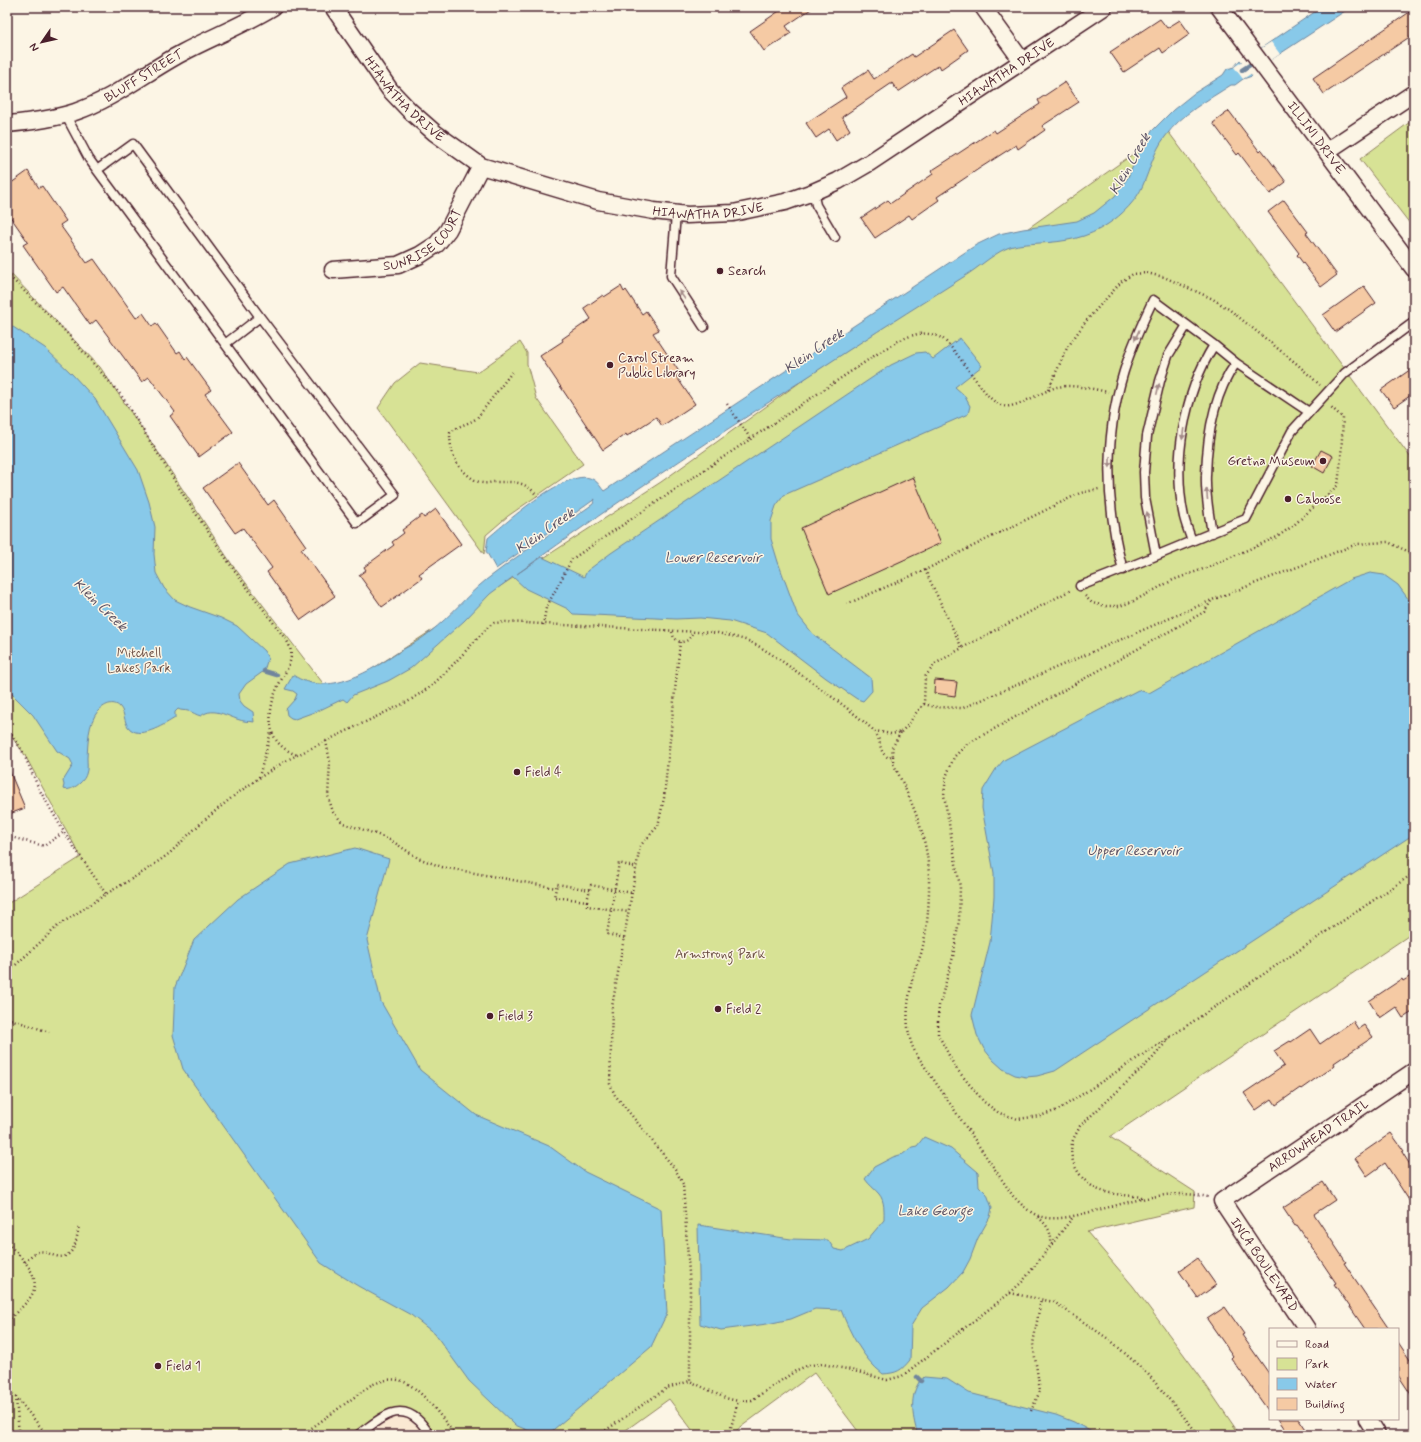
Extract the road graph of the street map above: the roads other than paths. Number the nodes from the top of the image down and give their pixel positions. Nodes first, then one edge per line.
1 (274, 7) edge
2 (333, 7) edge
3 (983, 7) edge
4 (1104, 7) edge
5 (1219, 7) edge
6 (1022, 61) junction
7 (1414, 93) edge
8 (65, 114) junction
9 (7, 124) edge
10 (1327, 151) junction
11 (481, 166) junction
12 (96, 170) junction
13 (813, 192) junction
14 (676, 214) junction
15 (835, 237) dead end
16 (334, 270) dead end
17 (1414, 270) edge
18 (260, 316) junction
19 (1414, 322) edge
20 (1187, 325) junction
21 (704, 327) dead end
22 (225, 344) junction
23 (1214, 345) junction
24 (1236, 363) junction
25 (1308, 412) junction
26 (1212, 533) junction
27 (1192, 541) junction
28 (1156, 555) junction
29 (1123, 570) junction
30 (1080, 586) road end
31 (1414, 1072) edge
32 (1222, 1201) joint
33 (1306, 1328) edge
34 (1368, 1420) edge
35 (358, 1435) edge
36 (430, 1435) edge
37 (1378, 1435) edge

1 - 8 street, BLUFF STREET
2 - 11 street, HIAWATHA DRIVE
3 - 6 street
4 - 6 street, HIAWATHA DRIVE
5 - 10 street, ILLINI DRIVE
6 - 13 street, HIAWATHA DRIVE
7 - 10 street
8 - 9 street, BLUFF STREET
8 - 12 lane
10 - 17 street, ILLINI DRIVE
11 - 14 street, HIAWATHA DRIVE
11 - 16 street, SUNRISE COURT
12 - 18 lane
12 - 22 lane
13 - 14 street, HIAWATHA DRIVE
13 - 15 lane
21 -> 14 lane
18 - 22 lane
18 - 22 lane
19 - 25 lane
20 - 23 lane
28 -> 20 lane
20 -> 29 lane
23 - 24 lane
23 -> 27 lane
24 - 25 lane
26 -> 24 lane
25 - 26 lane
26 - 27 lane
27 - 28 lane
28 - 29 lane
29 - 30 lane
31 - 32 street, ARROWHEAD TRAIL
32 - 33 street, INCA BOULEVARD
34 - 37 street
35 - 36 lane

